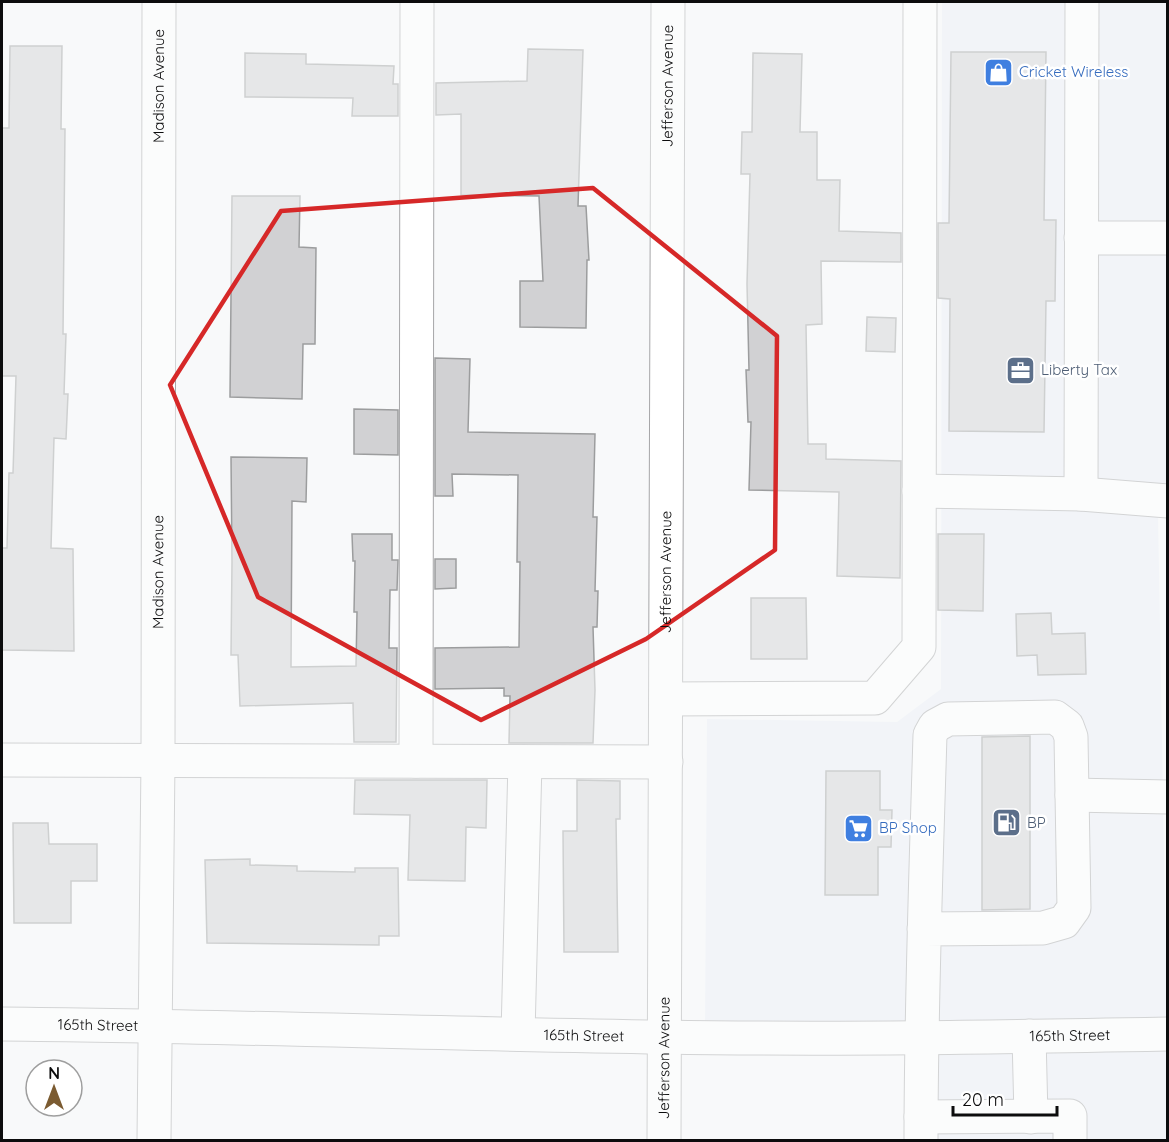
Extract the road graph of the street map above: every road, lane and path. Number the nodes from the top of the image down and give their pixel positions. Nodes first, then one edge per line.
1 (159, 2) edge
2 (417, 2) edge
3 (668, 2) edge
4 (920, 2) edge
5 (1082, 2) edge
6 (1081, 238) junction
7 (1167, 238) edge
8 (919, 491) junction
9 (1081, 494) junction
10 (1167, 501) edge
11 (666, 699) junction
12 (2, 759) edge
13 (158, 760) junction
14 (416, 761) junction
15 (525, 762) junction
16 (666, 762) junction
17 (1072, 795) junction
18 (1167, 797) edge
19 (924, 929) junction
20 (2, 1024) edge
21 (155, 1025) junction
22 (518, 1034) junction
23 (1167, 1034) edge
24 (1029, 1036) junction
25 (664, 1037) junction
26 (921, 1038) junction
27 (1030, 1117) junction
28 (921, 1129) edge
29 (154, 1140) edge
30 (664, 1140) edge
31 (1070, 1140) edge

1 - 13 street, Madison Avenue
2 - 14 street
3 - 11 street, Jefferson Avenue
4 - 8 street
5 - 6 street
6 - 7 street
6 - 9 street
8 - 9 street
8 - 11 street
9 - 10 street
11 - 16 street, Jefferson Avenue
12 - 13 street
13 - 14 street
13 - 21 street, Madison Avenue
14 - 15 street
15 - 16 street
15 - 22 street
16 - 25 street, Jefferson Avenue
17 - 18 street
17 - 19 street
17 - 19 street
19 - 26 street
20 - 21 street, 165th Street
21 - 22 street, 165th Street
21 - 29 street, Madison Avenue
22 - 25 street, 165th Street
23 - 24 street, 165th Street
24 - 26 street, 165th Street
24 - 27 street
25 - 26 street, 165th Street
25 - 30 street, Jefferson Avenue
26 - 28 street
27 - 28 street
27 - 31 street

